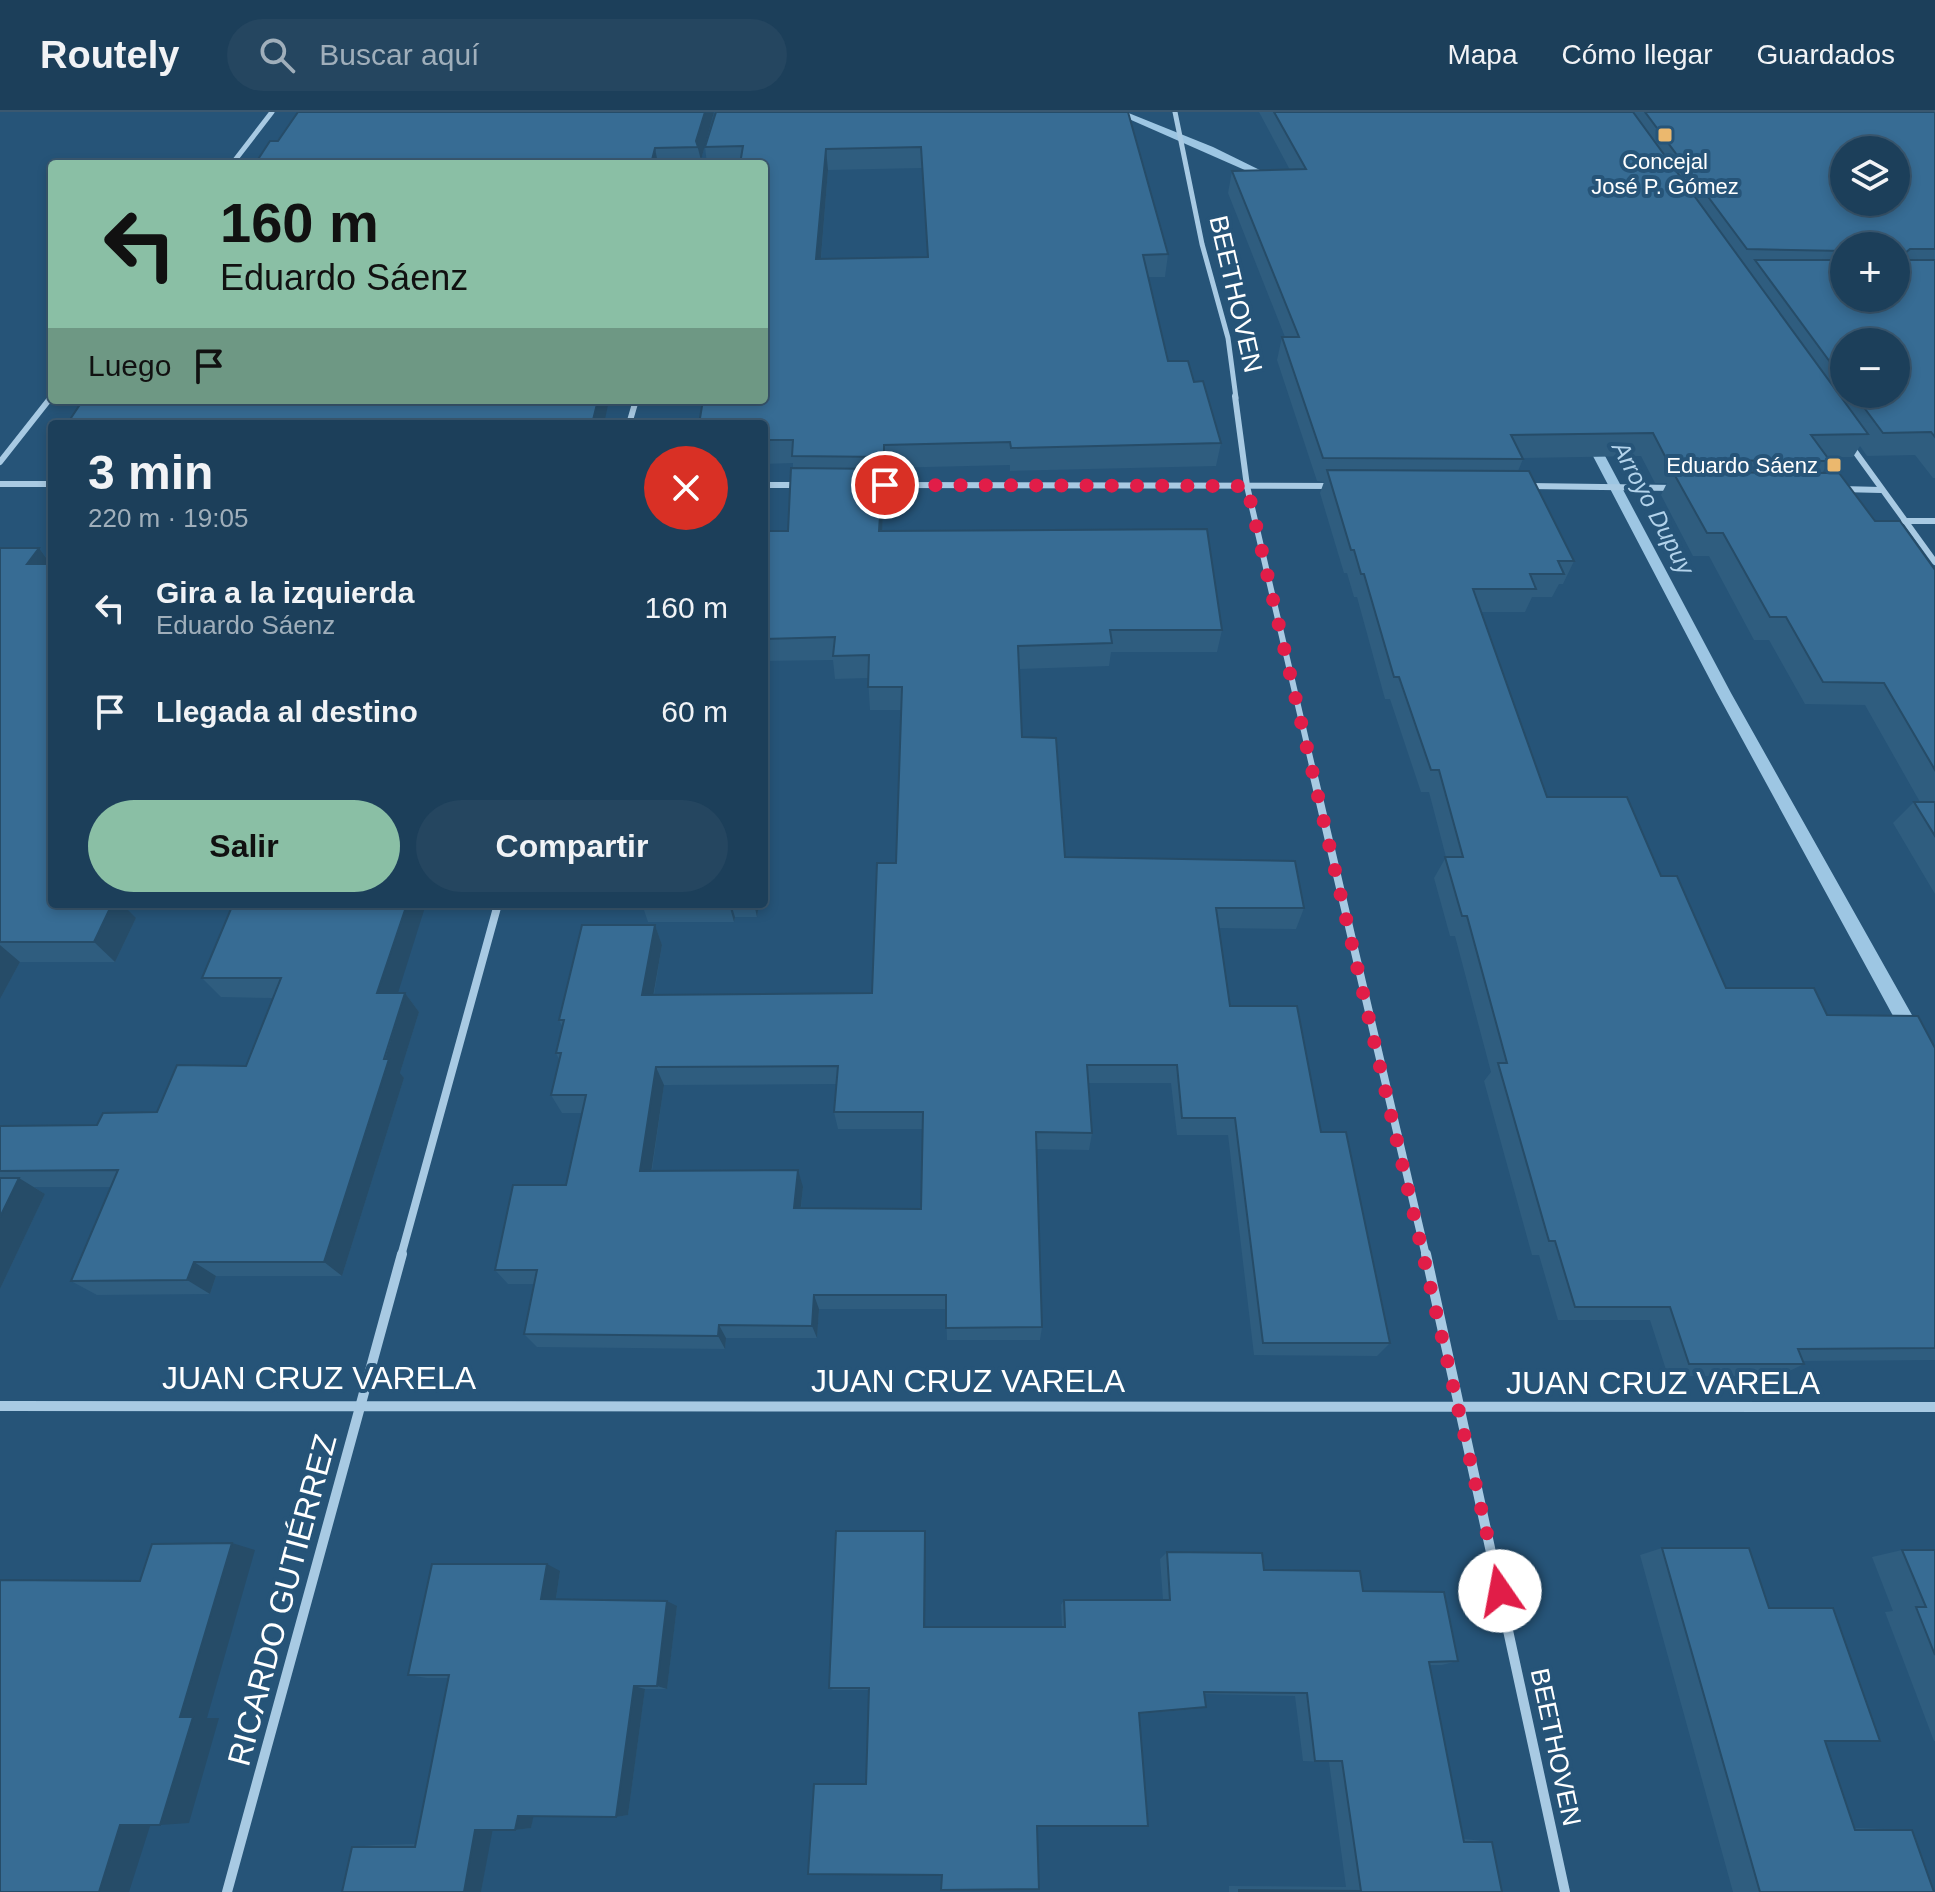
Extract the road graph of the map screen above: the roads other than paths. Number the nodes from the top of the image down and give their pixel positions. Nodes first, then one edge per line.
1 (272, 112) edge
2 (1175, 112) edge
3 (235, 160) edge
4 (48, 400) edge
5 (1842, 434) edge
6 (0, 462) edge
7 (0, 484) edge
8 (48, 484) edge
9 (768, 485) edge
10 (811, 485) edge
11 (873, 485) edge
12 (1247, 486) junction
13 (1339, 486) edge
14 (1523, 486) edge
15 (1692, 488) edge
16 (1834, 489) edge
17 (1881, 490) junction
18 (1904, 521) junction
19 (1935, 521) edge
20 (1935, 562) edge
21 (497, 908) edge
22 (363, 1403) junction
23 (0, 1406) edge
24 (1935, 1407) edge
25 (1462, 1411) junction
26 (227, 1892) edge
27 (1565, 1892) edge

1 - 3 street
2 - 12 street, BEETHOVEN
4 - 6 street
5 - 17 street
7 - 8 street
9 - 10 street
11 - 12 street
12 - 13 street
12 - 25 street, BEETHOVEN
14 - 15 street
16 - 17 street
17 - 18 street
18 - 19 street
18 - 20 street
21 - 22 street, RICARDO GUTIÉRREZ
22 - 23 street, JUAN CRUZ VARELA
22 - 25 street, JUAN CRUZ VARELA
22 - 26 street, RICARDO GUTIÉRREZ
24 - 25 street, JUAN CRUZ VARELA
25 - 27 street, BEETHOVEN

